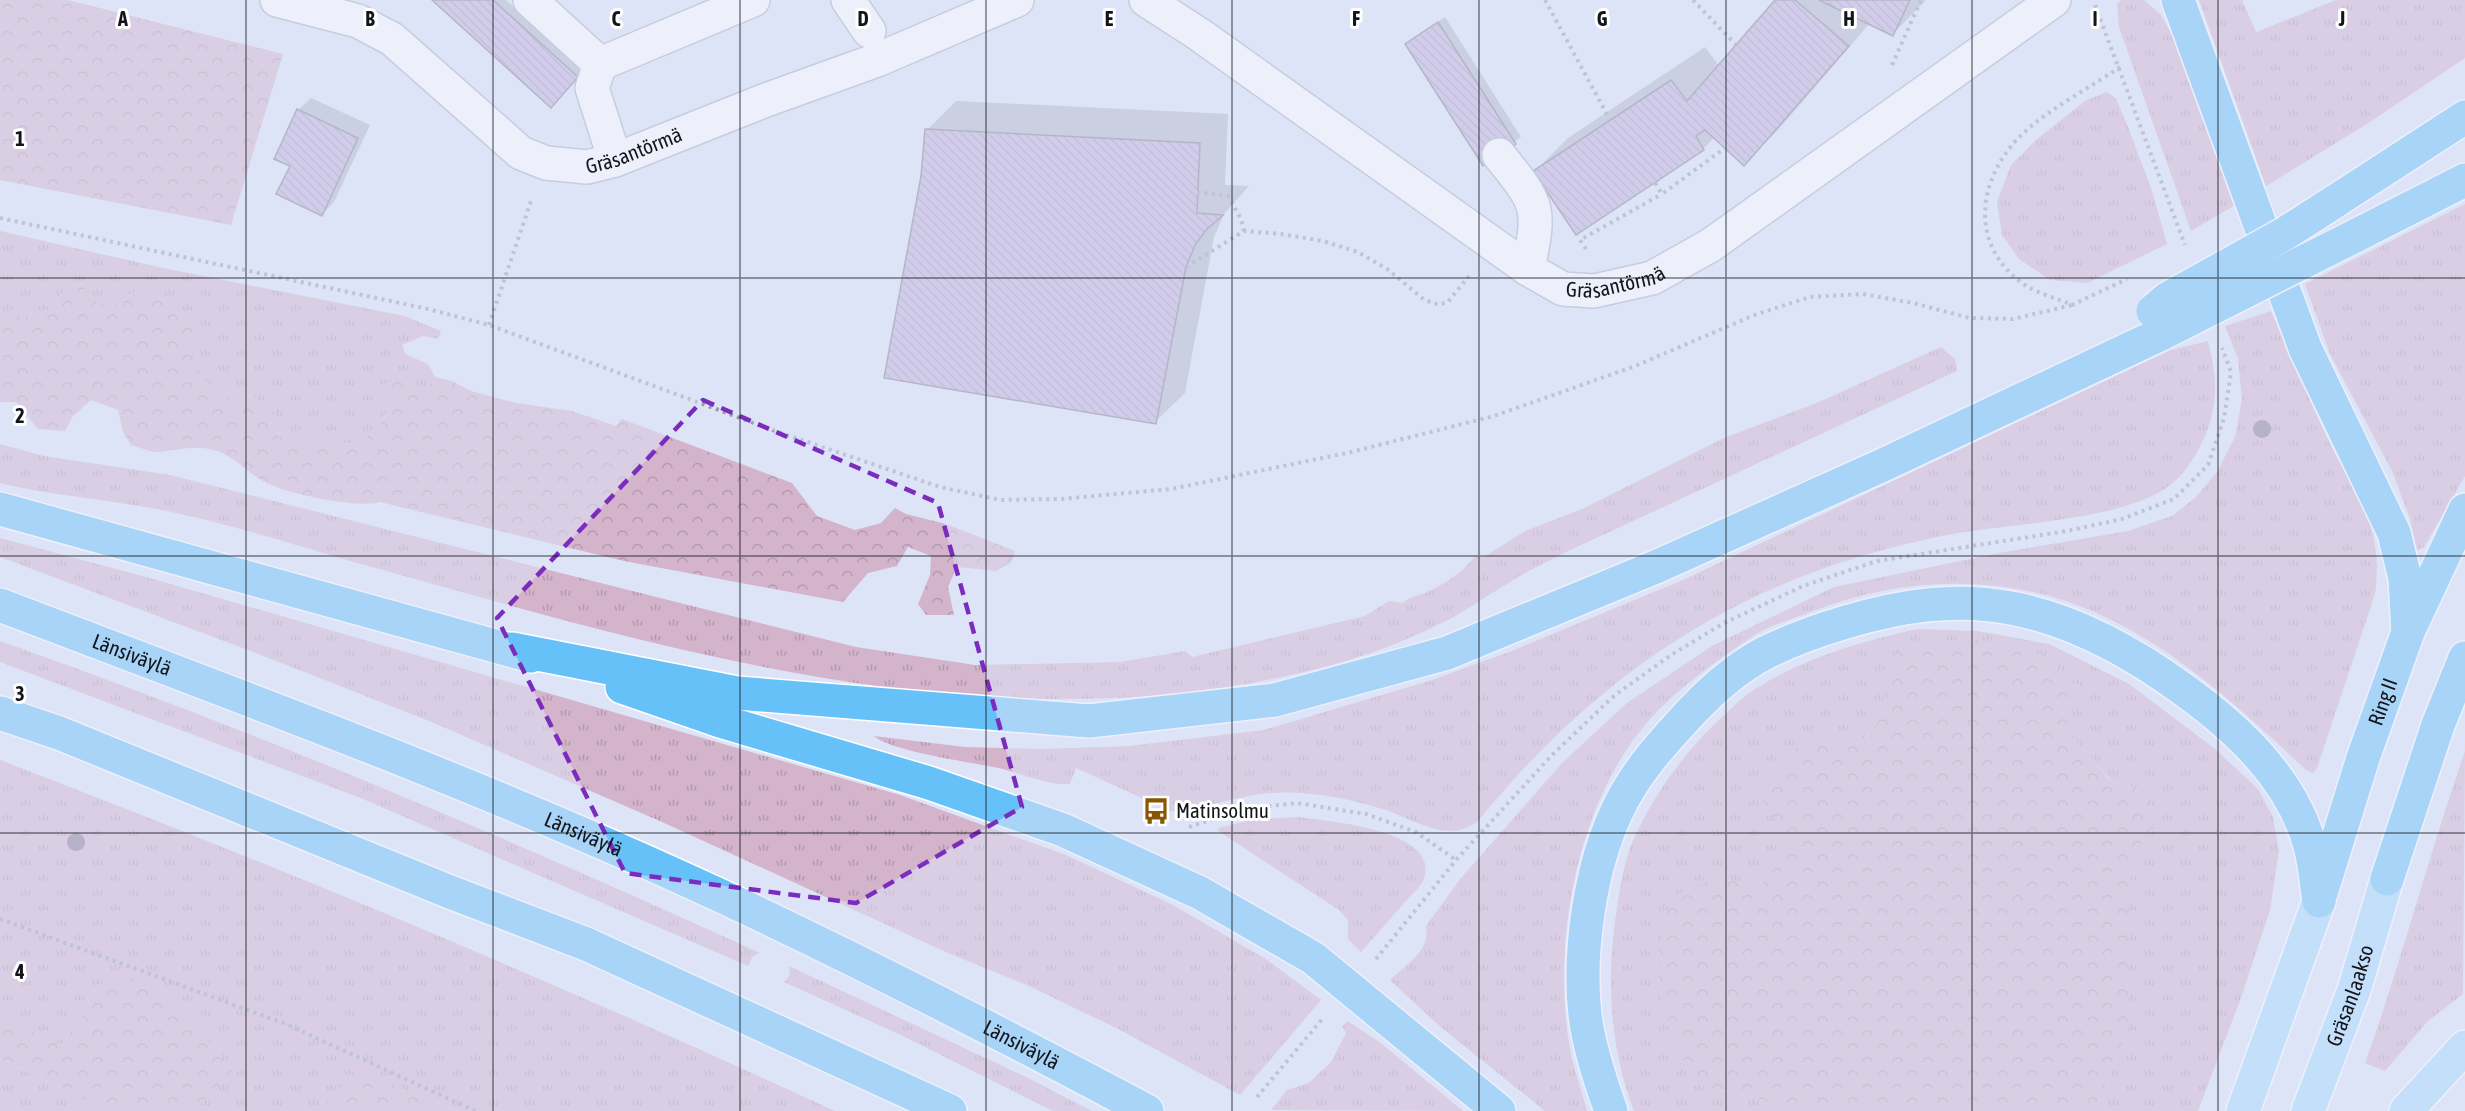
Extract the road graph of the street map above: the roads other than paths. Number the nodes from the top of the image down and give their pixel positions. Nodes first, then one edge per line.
1 (277, 0) edge
2 (530, 0) edge
3 (753, 0) edge
4 (848, 0) edge
5 (1017, 0) edge
6 (1146, 0) edge
7 (2054, 0) edge
8 (2178, 0) edge
9 (869, 31) dead end
10 (600, 64) junction
11 (2465, 117) edge
12 (1499, 155) dead end
13 (615, 160) junction
14 (2465, 180) edge
15 (1528, 269) junction
16 (2158, 322) junction
17 (0, 509) edge
18 (2465, 510) edge
19 (0, 605) edge
20 (2408, 632) junction
21 (512, 649) junction
22 (2465, 658) edge
23 (0, 713) edge
24 (2387, 879) joint
25 (2319, 901) junction
26 (2465, 1047) edge
27 (950, 1111) edge
28 (1147, 1111) edge
29 (1499, 1111) edge
30 (1611, 1111) edge
31 (2243, 1111) edge
32 (2308, 1111) edge
33 (2406, 1111) edge

1 - 13 street, Gräsantörmä
2 - 10 street
3 - 10 street
4 - 9 street
5 - 13 street, Gräsantörmä
6 - 15 street, Gräsantörmä
7 - 15 street, Gräsantörmä
8 - 20 highway
10 - 13 street
11 - 16 highway, bridge
12 - 15 street
14 - 16 highway, bridge
16 - 21 highway
17 - 21 highway
18 - 20 highway, Ring II
19 - 28 highway, Länsiväylä
20 - 25 highway, Ring II
21 - 29 highway
22 - 24 highway
23 - 27 highway
24 - 32 main road, Gräsanlaakso
25 - 30 highway
25 - 31 main road
26 - 33 main road

